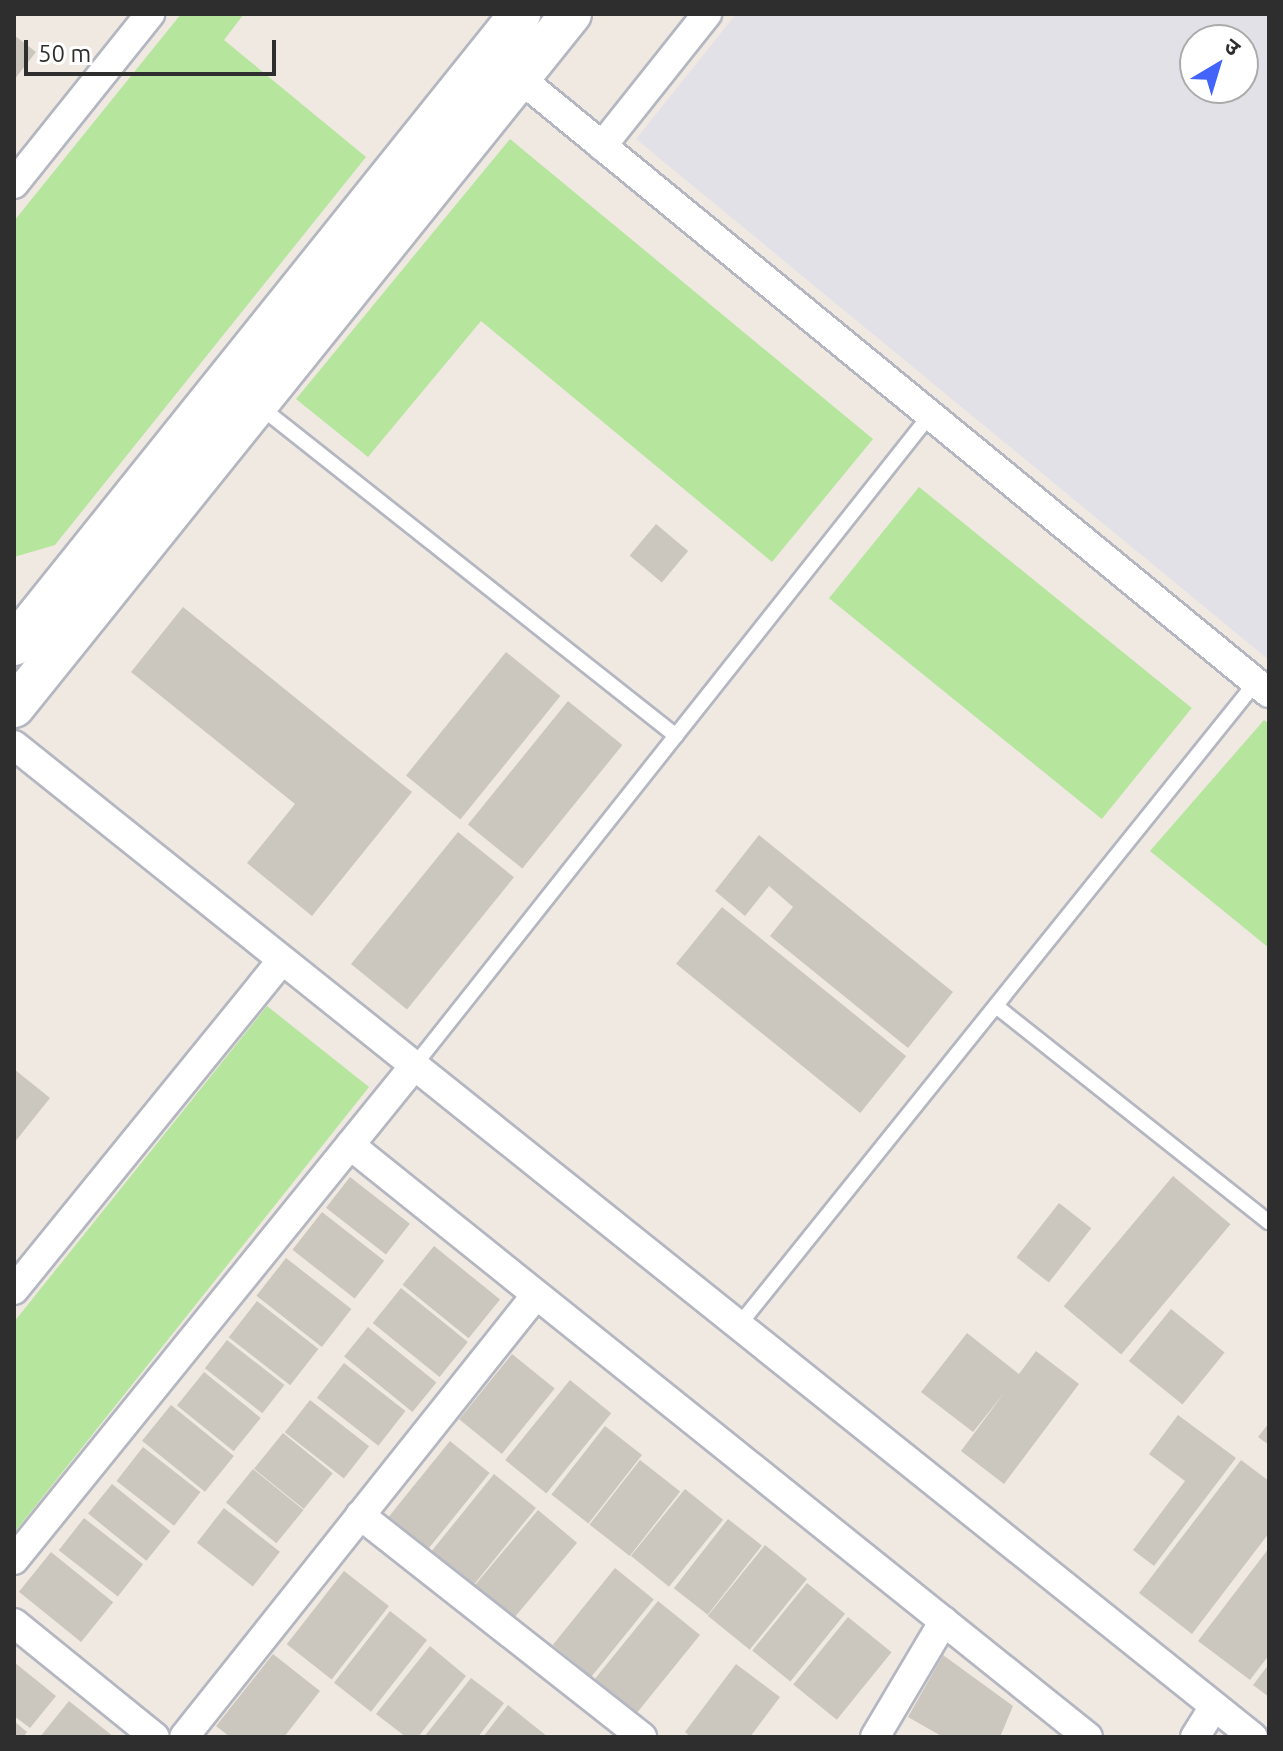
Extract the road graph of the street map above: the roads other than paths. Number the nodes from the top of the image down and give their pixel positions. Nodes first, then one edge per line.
1 (150, 14) edge
2 (520, 14) edge
3 (571, 14) edge
4 (707, 14) edge
5 (489, 52) junction
6 (520, 78) junction
7 (602, 146) junction
8 (14, 184) edge
9 (257, 405) junction
10 (930, 415) junction
11 (42, 612) edge
12 (14, 645) edge
13 (1263, 688) edge
14 (14, 707) edge
15 (676, 736) junction
16 (14, 745) edge
17 (282, 960) junction
18 (996, 1006) junction
19 (414, 1066) junction
20 (350, 1145) junction
21 (1269, 1222) edge
22 (14, 1290) edge
23 (536, 1295) junction
24 (739, 1325) junction
25 (360, 1515) junction
26 (14, 1560) edge
27 (944, 1621) junction
28 (14, 1623) edge
29 (1214, 1706) junction
30 (155, 1737) edge
31 (184, 1737) edge
32 (642, 1737) edge
33 (875, 1737) edge
34 (1088, 1737) edge
35 (1195, 1737) edge
36 (1253, 1737) edge

1 - 8 street
2 - 5 street
3 - 6 street
4 - 7 street
5 - 6 street
5 - 11 street
6 - 7 street
6 - 9 street
7 - 10 street
9 - 11 street
9 - 15 lane
10 - 13 street
10 - 15 lane
11 - 12 street
11 - 14 street
13 - 18 lane
15 - 19 lane
16 - 17 street
17 - 19 street
17 - 22 street
18 - 21 lane
18 - 24 lane
19 - 20 street
19 - 24 street
20 - 23 street
20 - 26 street
23 - 25 street
23 - 27 street
24 - 29 street
25 - 31 street
25 - 32 street
27 - 33 street
27 - 34 street
28 - 30 street
29 - 35 street
29 - 36 street

